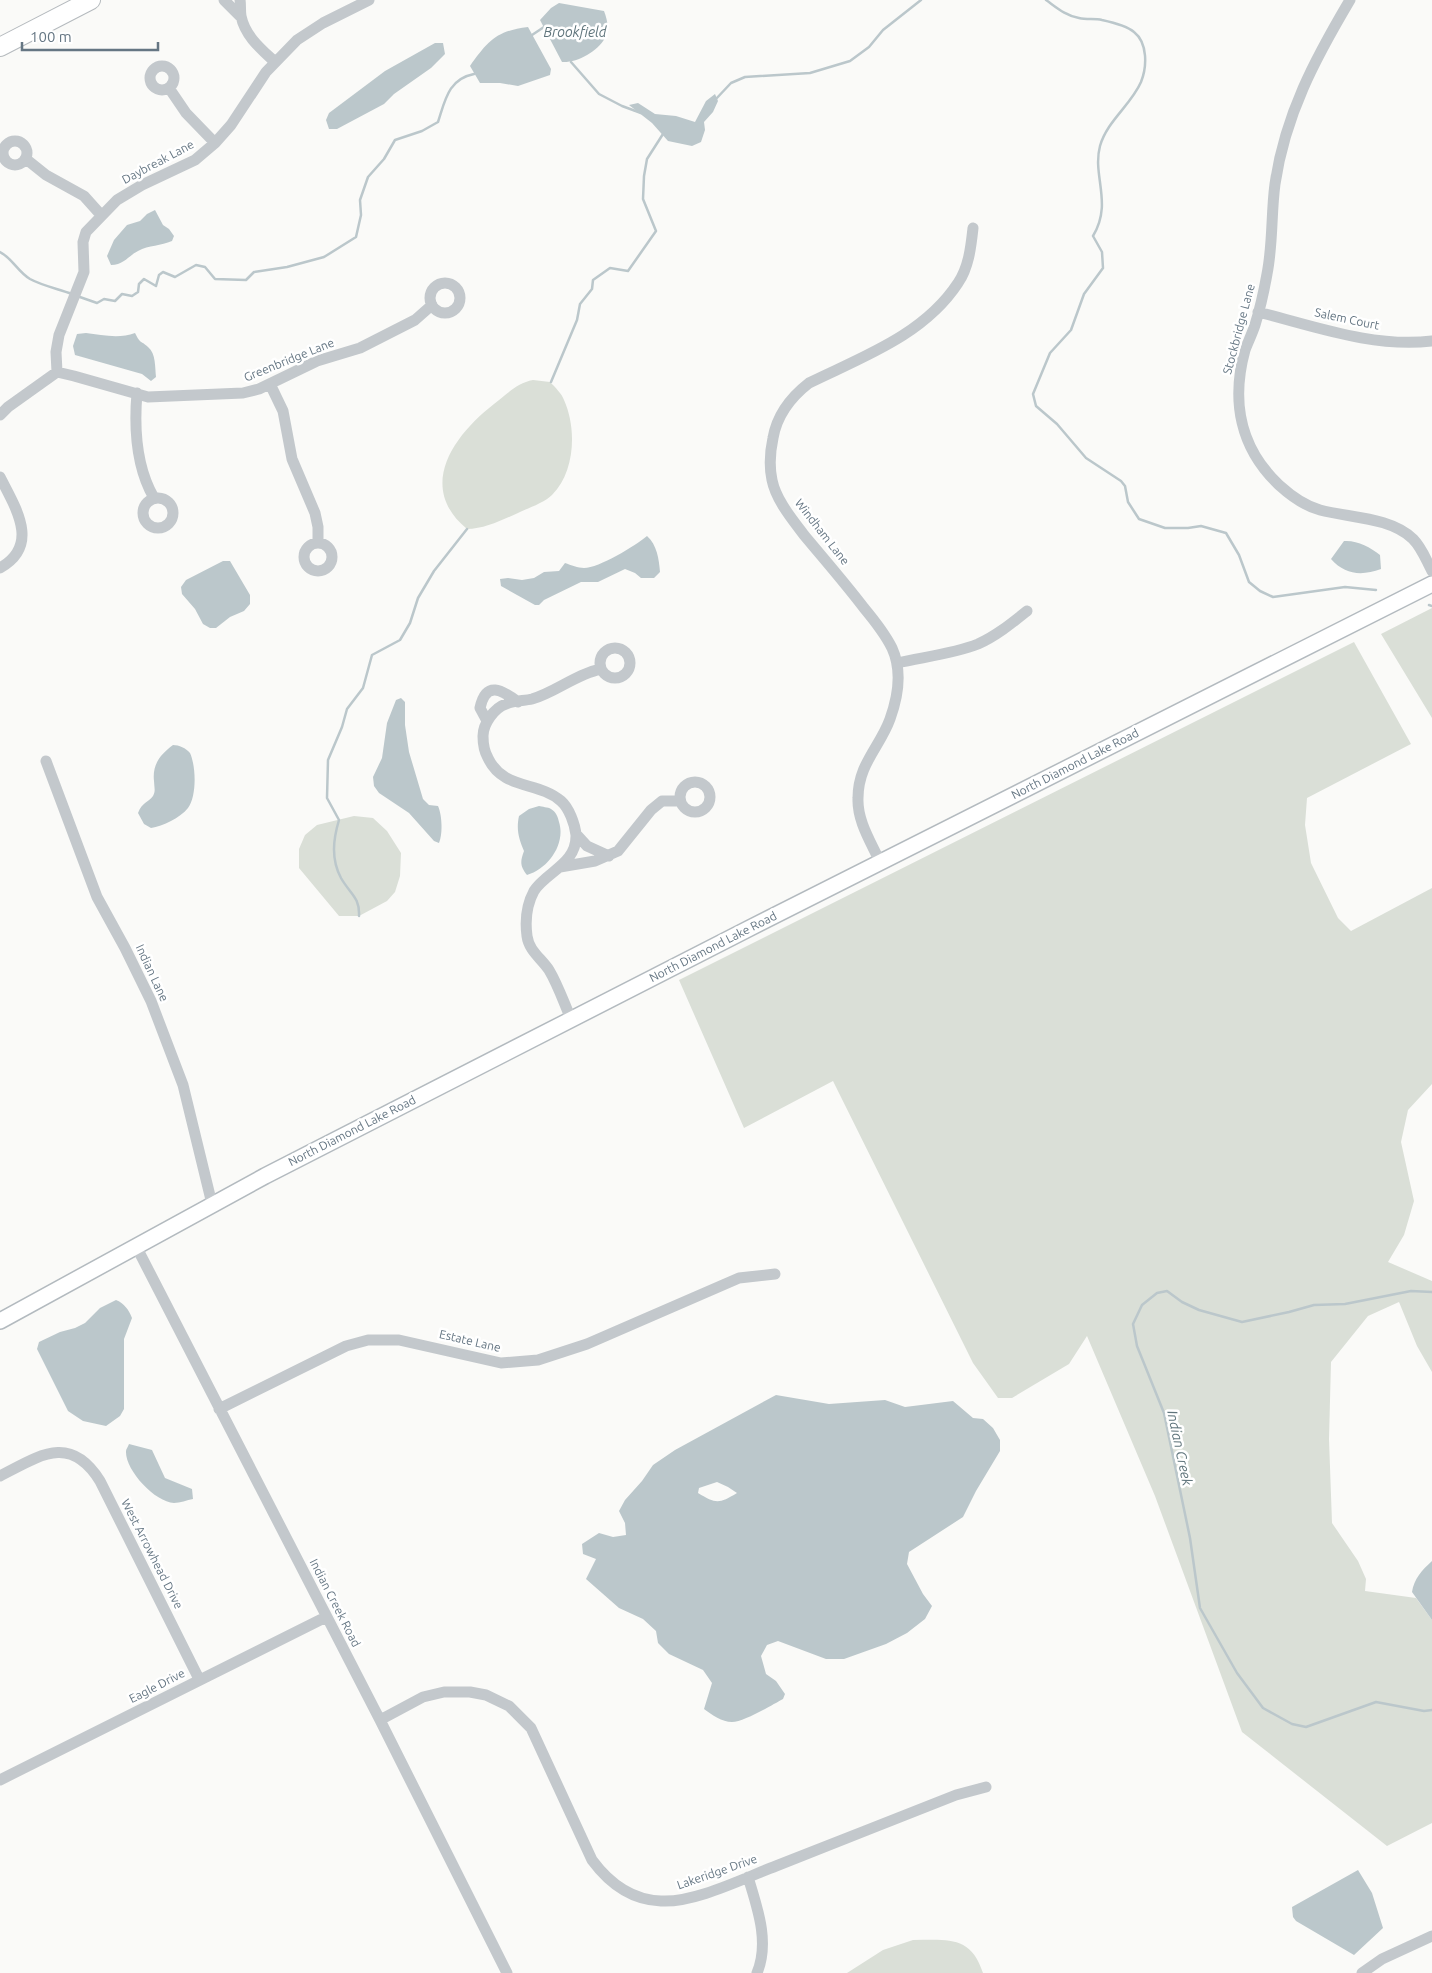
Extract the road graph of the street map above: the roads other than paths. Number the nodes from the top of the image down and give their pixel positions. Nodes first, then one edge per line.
1 (91, 0) edge
2 (224, 0) edge
3 (240, 0) edge
4 (369, 0) edge
5 (1350, 0) edge
6 (241, 17) junction
7 (0, 47) edge
8 (275, 62) junction
9 (169, 88) dead end
10 (215, 143) junction
11 (26, 159) dead end
12 (101, 215) junction
13 (973, 228) dead end
14 (432, 306) dead end
15 (1258, 312) junction
16 (1432, 341) edge
17 (57, 372) junction
18 (270, 384) junction
19 (137, 393) junction
20 (1, 411) edge
21 (0, 478) edge
22 (154, 498) dead end
23 (318, 543) dead end
24 (0, 568) edge
25 (1432, 571) edge
26 (1432, 584) edge
27 (1027, 611) dead end
28 (897, 663) junction
29 (601, 669) dead end
30 (518, 702) junction
31 (487, 721) junction
32 (46, 761) dead end
33 (680, 801) dead end
34 (576, 834) junction
35 (608, 856) junction
36 (880, 862) junction
37 (560, 867) junction
38 (572, 1019) junction
39 (212, 1204) junction
40 (136, 1246) junction
41 (775, 1274) dead end
42 (0, 1321) edge
43 (219, 1409) junction
44 (0, 1476) edge
45 (326, 1617) junction
46 (199, 1679) junction
47 (380, 1720) junction
48 (0, 1780) edge
49 (986, 1787) dead end
50 (748, 1877) junction
51 (1432, 1936) edge
52 (506, 1973) edge
53 (757, 1973) edge
54 (1362, 1973) edge

1 - 7 main road
2 - 6 street
3 - 6 street
4 - 8 street, Daybreak Lane
5 - 15 street, Stockbridge Lane
6 - 8 street
8 - 10 street, Daybreak Lane
9 - 10 street
10 - 12 street, Daybreak Lane
11 - 12 street
12 - 17 street, Daybreak Lane
13 - 28 street, Windham Lane
14 - 18 street, Greenbridge Lane
15 - 16 street, Salem Court
15 - 25 street, Stockbridge Lane
17 - 19 street, Greenbridge Lane
17 - 20 street
18 - 19 street, Greenbridge Lane
18 - 23 street
19 - 22 street
21 - 24 street
26 - 36 street, North Diamond Lake Road
27 - 28 street
28 - 36 street, Windham Lane
29 - 30 street
30 - 31 street
30 - 31 street
31 - 34 street
32 - 39 street, Indian Lane
33 - 35 street
34 - 35 street
34 - 37 street
35 - 37 street
36 - 38 street, North Diamond Lake Road
37 - 38 street
38 - 39 street, North Diamond Lake Road
39 - 40 street, North Diamond Lake Road
40 - 42 street, North Diamond Lake Road
40 - 43 street, Indian Creek Road
41 - 43 street, Estate Lane
43 - 45 street, Indian Creek Road
44 - 46 street, West Arrowhead Drive
45 - 46 street, Eagle Drive
45 - 47 street, Indian Creek Road
46 - 48 street, Eagle Drive
47 - 50 street, Lakeridge Drive
47 - 52 street, Indian Creek Road
49 - 50 street, Lakeridge Drive
50 - 53 street
51 - 54 street

